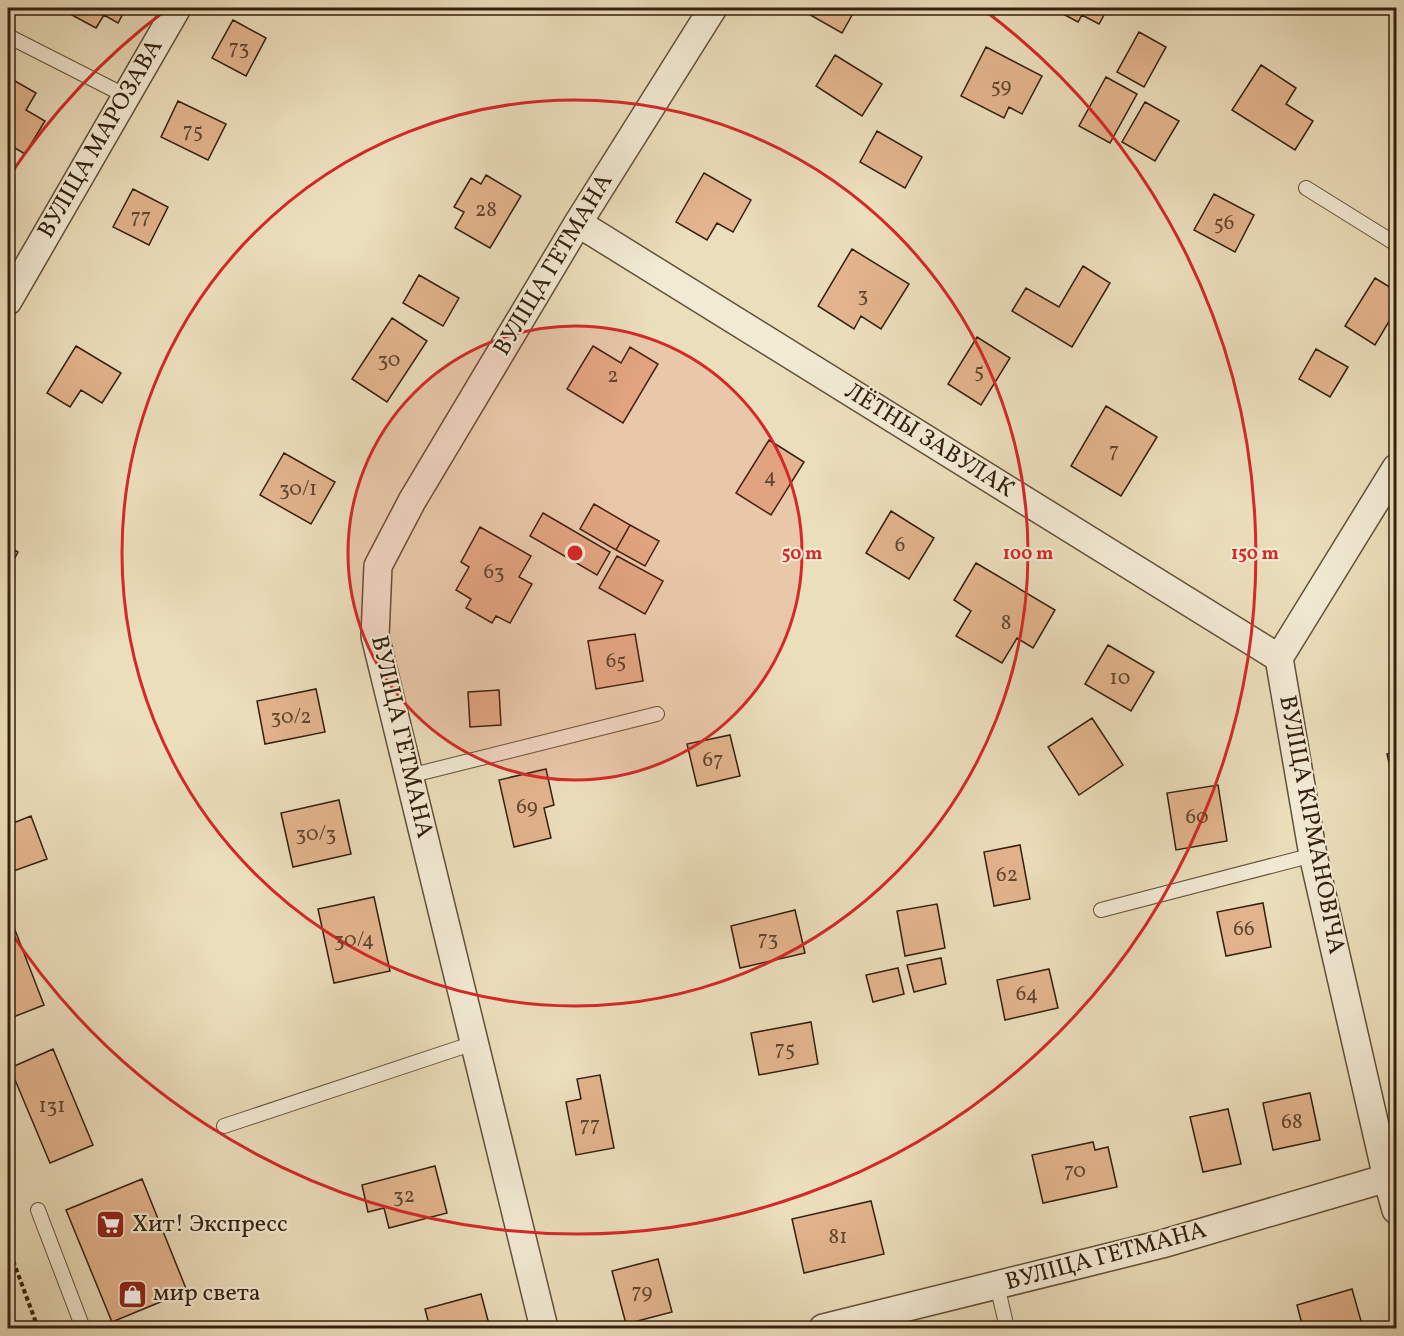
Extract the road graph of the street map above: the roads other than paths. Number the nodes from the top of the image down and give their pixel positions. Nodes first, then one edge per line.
1 (177, 8) edge
2 (713, 8) edge
3 (8, 36) edge
4 (126, 96) junction
5 (1306, 188) dead end
6 (578, 223) junction
7 (1396, 244) edge
8 (8, 301) edge
9 (1396, 468) edge
10 (1279, 658) junction
11 (657, 714) dead end
12 (409, 776) junction
13 (1313, 855) junction
14 (1101, 910) dead end
15 (474, 1043) junction
16 (224, 1126) dead end
17 (1387, 1178) junction
18 (38, 1210) dead end
19 (1396, 1210) edge
20 (997, 1285) junction
21 (83, 1329) edge
22 (544, 1329) edge
23 (823, 1329) edge
24 (1007, 1329) edge

1 - 4 street, ВУЛІЦА МАРОЗАВА
2 - 6 street, ВУЛІЦА ГЕТМАНА
3 - 4 lane
4 - 8 street, ВУЛІЦА МАРОЗАВА
5 - 7 lane
6 - 10 street, ЛЁТНЫ ЗАВУЛАК
6 - 12 street, ВУЛІЦА ГЕТМАНА
9 - 10 street
10 - 13 street, ВУЛІЦА КІРМАНОВІЧА
11 - 12 lane
12 - 15 street, ВУЛІЦА ГЕТМАНА
13 - 14 lane
13 - 17 street, ВУЛІЦА КІРМАНОВІЧА
15 - 16 lane
15 - 22 street, ВУЛІЦА ГЕТМАНА
17 - 19 street, ВУЛІЦА КІРМАНОВІЧА
17 - 20 street, ВУЛІЦА ГЕТМАНА
18 - 21 lane
20 - 23 street, ВУЛІЦА ГЕТМАНА
20 - 24 lane

